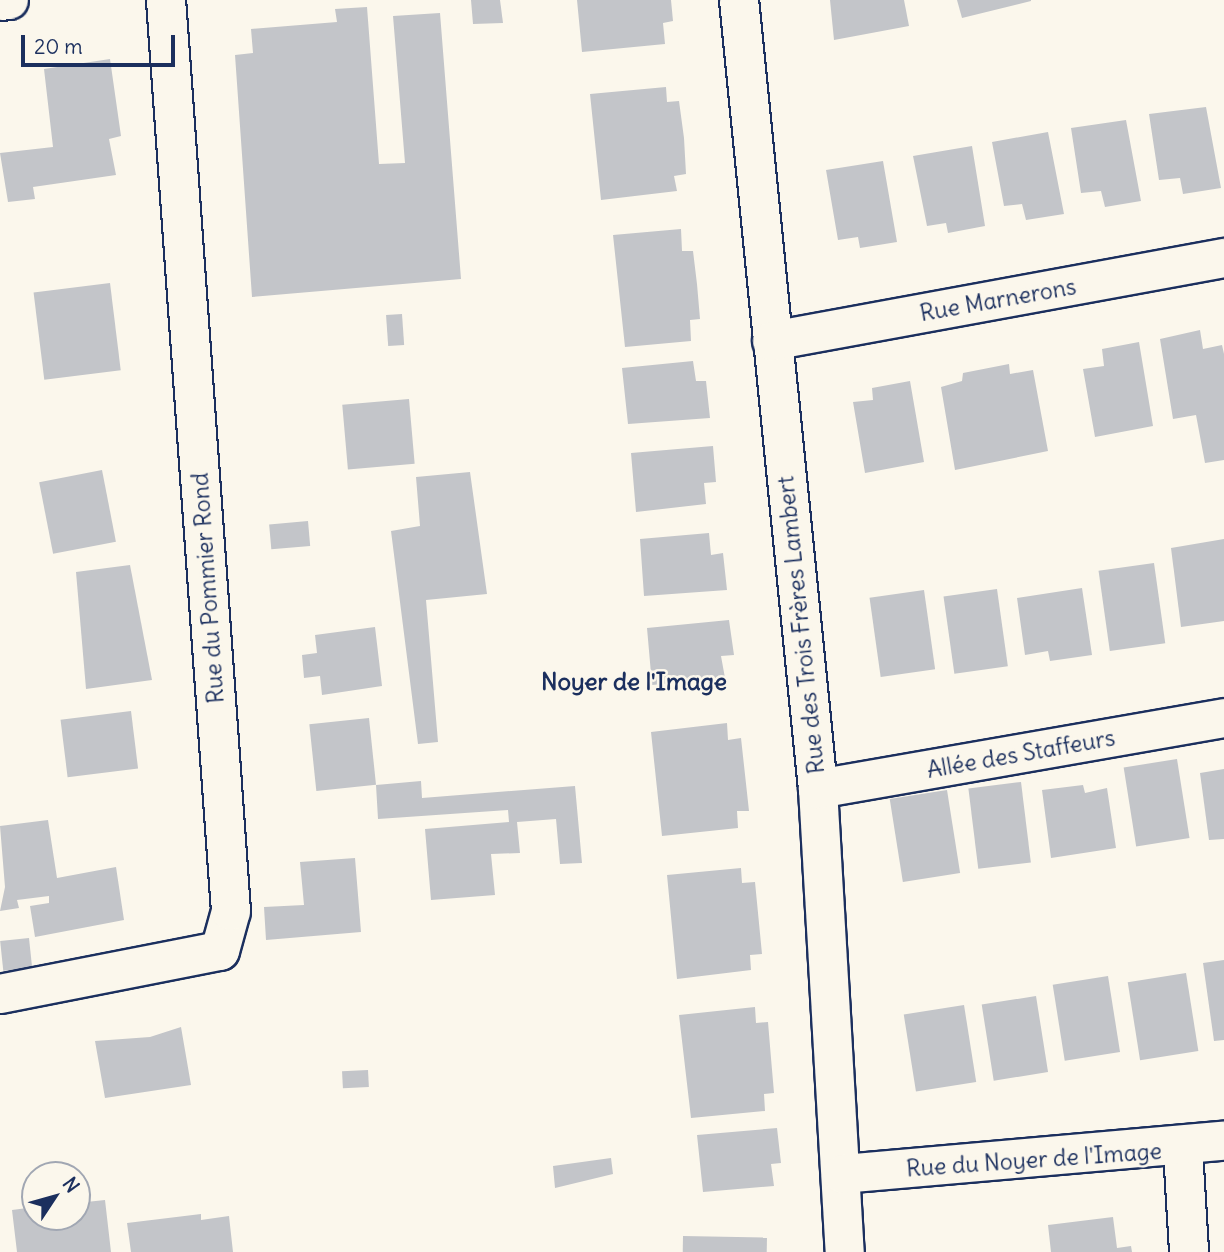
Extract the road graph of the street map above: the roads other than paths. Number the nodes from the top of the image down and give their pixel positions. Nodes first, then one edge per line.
1 (9, 0) edge
2 (166, 0) edge
3 (738, 0) edge
4 (0, 1) edge
5 (1224, 258) edge
6 (772, 341) junction
7 (1224, 719) edge
8 (818, 789) junction
9 (0, 994) edge
10 (1224, 1141) edge
11 (1183, 1150) junction
12 (843, 1174) junction
13 (845, 1252) edge
14 (1189, 1252) edge

1 - 4 street
2 - 9 street, Rue du Pommier Rond
3 - 6 street, Rue des Trois Frères Lambert
5 - 6 street, Rue Marnerons
6 - 8 street, Rue des Trois Frères Lambert
7 - 8 street, Allée des Staffeurs
8 - 12 street, Rue des Trois Frères Lambert
10 - 11 street, Rue du Noyer de l'Image
11 - 12 street, Rue du Noyer de l'Image
11 - 14 street
12 - 13 street, Rue des Trois Frères Lambert

